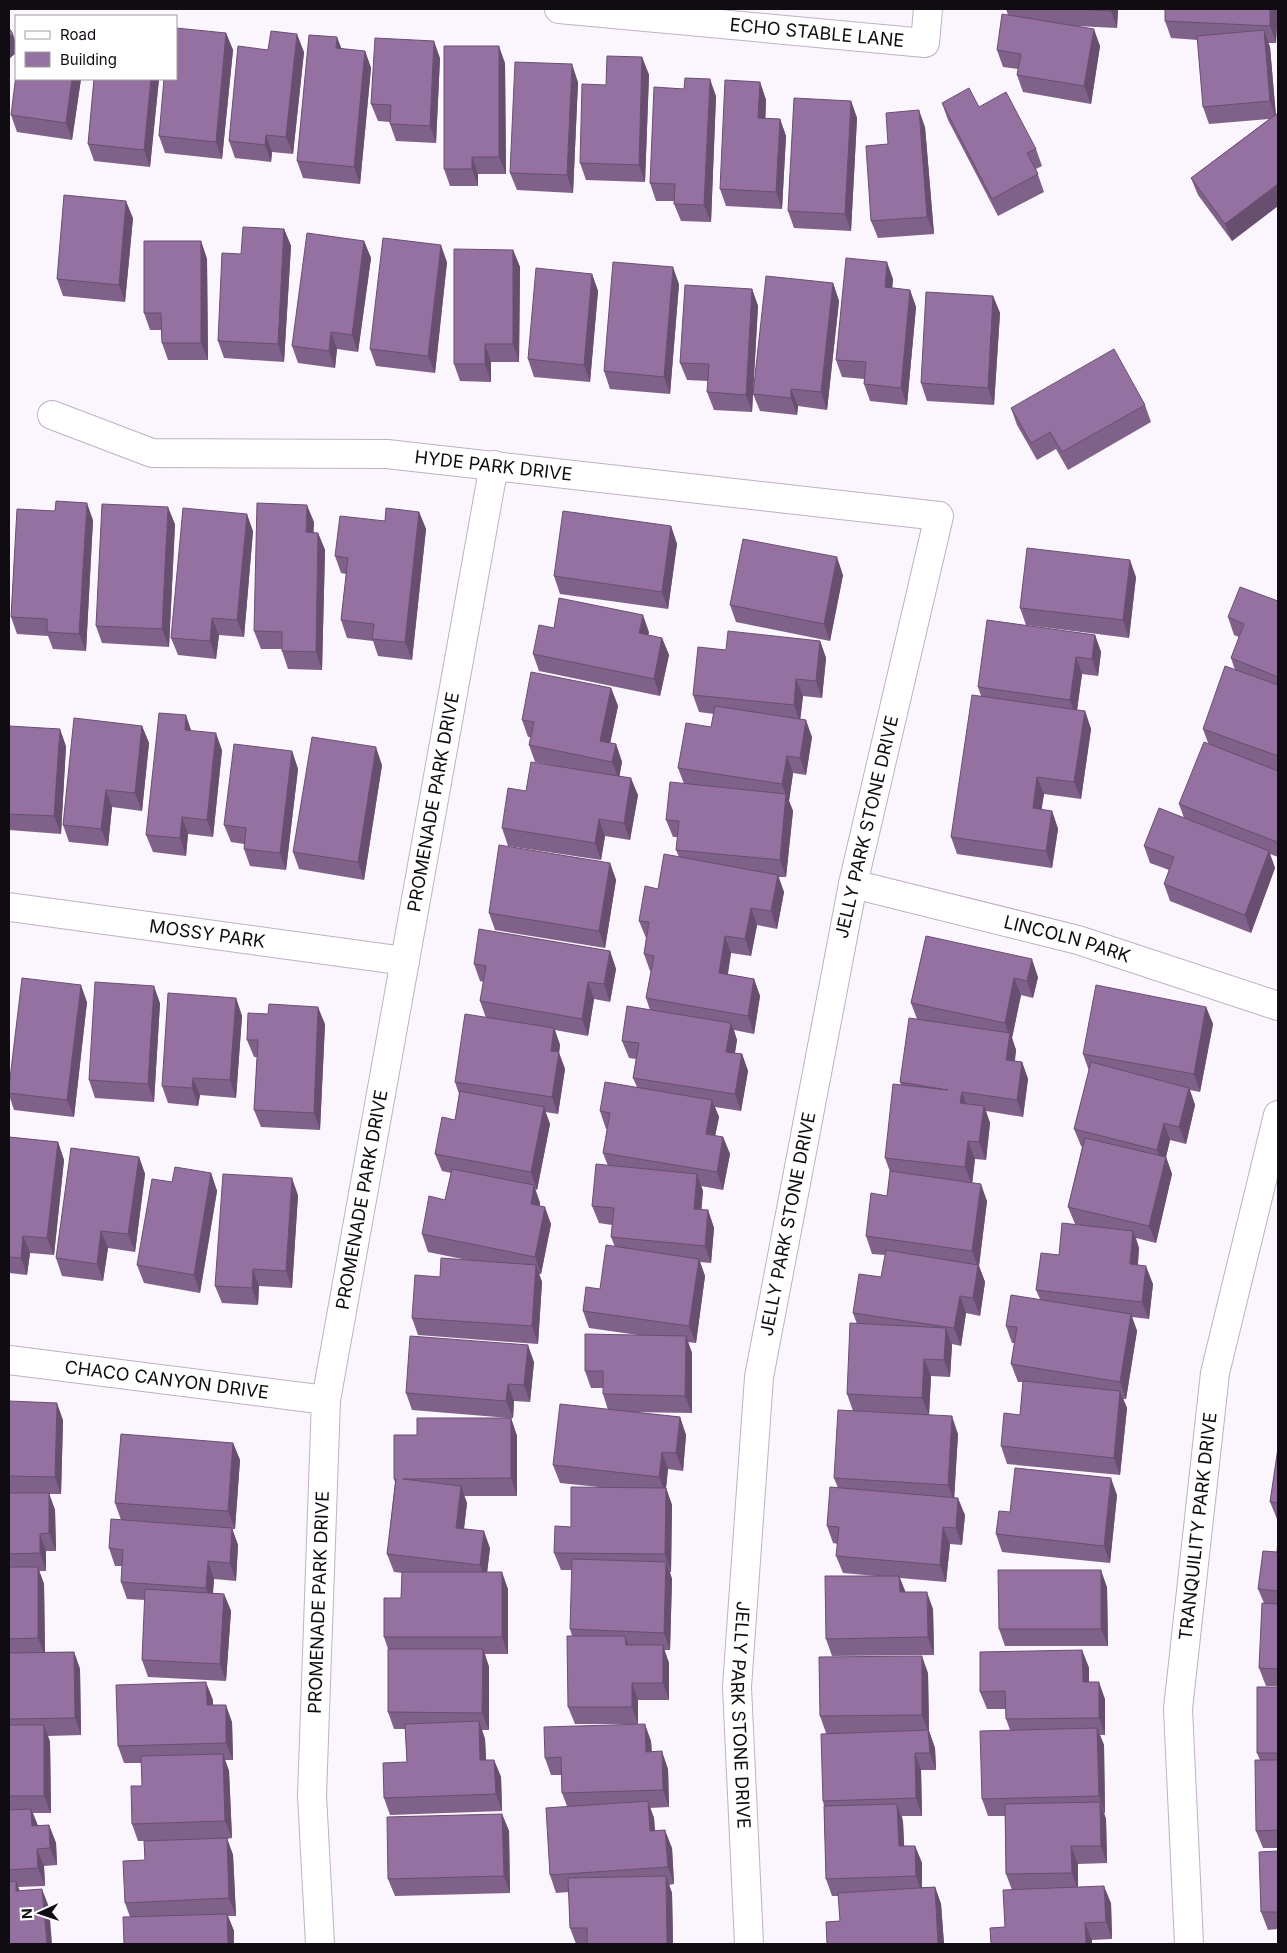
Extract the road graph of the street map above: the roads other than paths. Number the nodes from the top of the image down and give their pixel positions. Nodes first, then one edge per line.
1 (559, 9) edge
2 (928, 9) edge
3 (52, 415) dead end
4 (494, 465) junction
5 (939, 516) joint
6 (853, 884) junction
7 (9, 907) edge
8 (405, 961) junction
9 (1278, 1006) edge
10 (1278, 1115) edge
11 (9, 1360) edge
12 (326, 1400) junction
13 (320, 1944) edge
14 (749, 1944) edge
15 (1189, 1944) edge

1 - 2 street, ECHO STABLE LANE
3 - 4 street, HYDE PARK DRIVE
4 - 5 street, HYDE PARK DRIVE
4 - 8 street, PROMENADE PARK DRIVE
5 - 6 street, JELLY PARK STONE DRIVE
6 - 9 street, LINCOLN PARK
6 - 14 street, JELLY PARK STONE DRIVE
7 - 8 street, MOSSY PARK
8 - 12 street, PROMENADE PARK DRIVE
10 - 15 street, TRANQUILITY PARK DRIVE
11 - 12 street, CHACO CANYON DRIVE
12 - 13 street, PROMENADE PARK DRIVE

